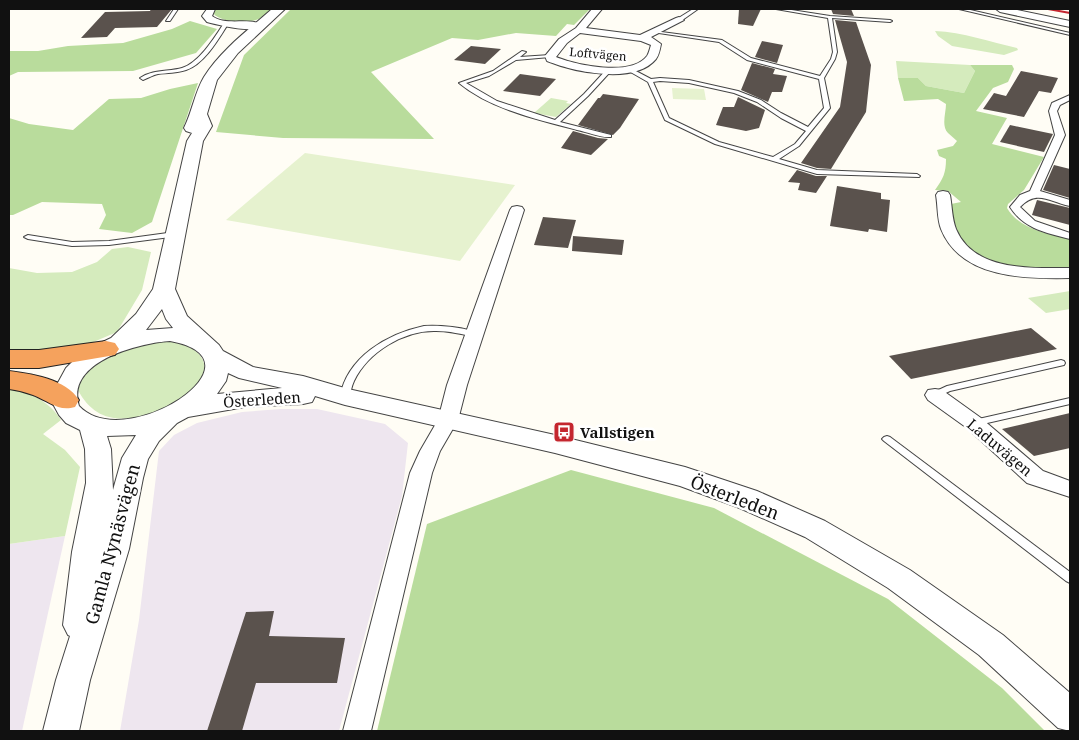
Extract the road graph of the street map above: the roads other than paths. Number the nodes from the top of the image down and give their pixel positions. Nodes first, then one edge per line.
1 (176, 9) edge
2 (211, 9) edge
3 (279, 9) edge
4 (598, 9) edge
5 (696, 9) edge
6 (778, 9) edge
7 (961, 9) edge
8 (1000, 9) edge
9 (977, 10) edge
10 (830, 17) junction
11 (168, 20) dead end
12 (679, 20) joint
13 (890, 21) dead end
14 (226, 24) junction
15 (1070, 24) edge
16 (259, 26) junction
17 (579, 30) junction
18 (654, 32) junction
19 (1070, 34) edge
20 (640, 38) junction
21 (524, 52) dead end
22 (550, 56) junction
23 (516, 59) junction
24 (609, 70) junction
25 (630, 70) junction
26 (143, 78) dead end
27 (821, 78) junction
28 (650, 81) junction
29 (1070, 97) edge
30 (556, 122) junction
31 (809, 130) junction
32 (609, 136) dead end
33 (773, 160) junction
34 (917, 176) dead end
35 (1034, 193) junction
36 (943, 194) dead end
37 (1070, 203) edge
38 (517, 210) dead end
39 (175, 234) junction
40 (1070, 236) edge
41 (28, 237) dead end
42 (1070, 273) edge
43 (164, 289) junction
44 (474, 334) junction
45 (111, 347) junction
46 (208, 349) junction
47 (9, 359) edge
48 (1061, 363) dead end
49 (9, 380) edge
50 (935, 395) joint
51 (345, 397) junction
52 (65, 400) junction
53 (1070, 402) edge
54 (175, 414) junction
55 (448, 420) junction
56 (974, 423) junction
57 (91, 424) junction
58 (887, 439) dead end
59 (1070, 488) edge
60 (1070, 578) edge
61 (73, 680) junction
62 (1070, 716) edge
63 (61, 731) edge
64 (357, 731) edge

1 - 11 lane
2 - 14 street
3 - 16 street
4 - 17 street, Loftvägen
5 - 12 lane
6 - 10 lane
7 - 9 lane
8 - 15 street
9 - 19 lane
10 - 13 lane
10 - 27 lane
12 - 18 street, Loftvägen
14 - 16 street
14 - 26 lane
16 - 39 street
17 - 20 street, Loftvägen
17 - 22 street, Loftvägen
18 - 20 street, Loftvägen
18 - 27 lane
20 - 25 street, Loftvägen
21 - 23 lane
22 - 23 lane
22 - 24 street, Loftvägen
23 - 30 lane
24 - 25 street, Loftvägen
24 - 30 lane
25 - 28 lane
27 - 31 lane
28 - 31 lane
28 - 33 lane
29 - 35 street
30 - 32 lane
31 - 33 lane
33 - 34 lane
35 - 37 street
35 - 40 street
36 - 42 street
38 - 44 street
39 - 41 lane
39 - 43 street
43 - 45 street
43 - 46 street
44 - 51 lane
44 - 55 street
45 - 46 street
45 - 47 highway
45 - 52 street
46 - 51 street, Österleden
46 - 54 street
48 - 50 lane
49 - 52 highway
50 - 56 street, Laduvägen
51 - 54 street, Österleden
51 - 55 street, Österleden
52 - 57 street
53 - 56 lane
54 - 57 street
54 - 61 street, Gamla Nynäsvägen
55 - 62 street, Österleden
55 - 64 street
56 - 59 street, Laduvägen
57 - 61 street, Gamla Nynäsvägen
58 - 60 lane
61 - 63 street, Gamla Nynäsvägen

